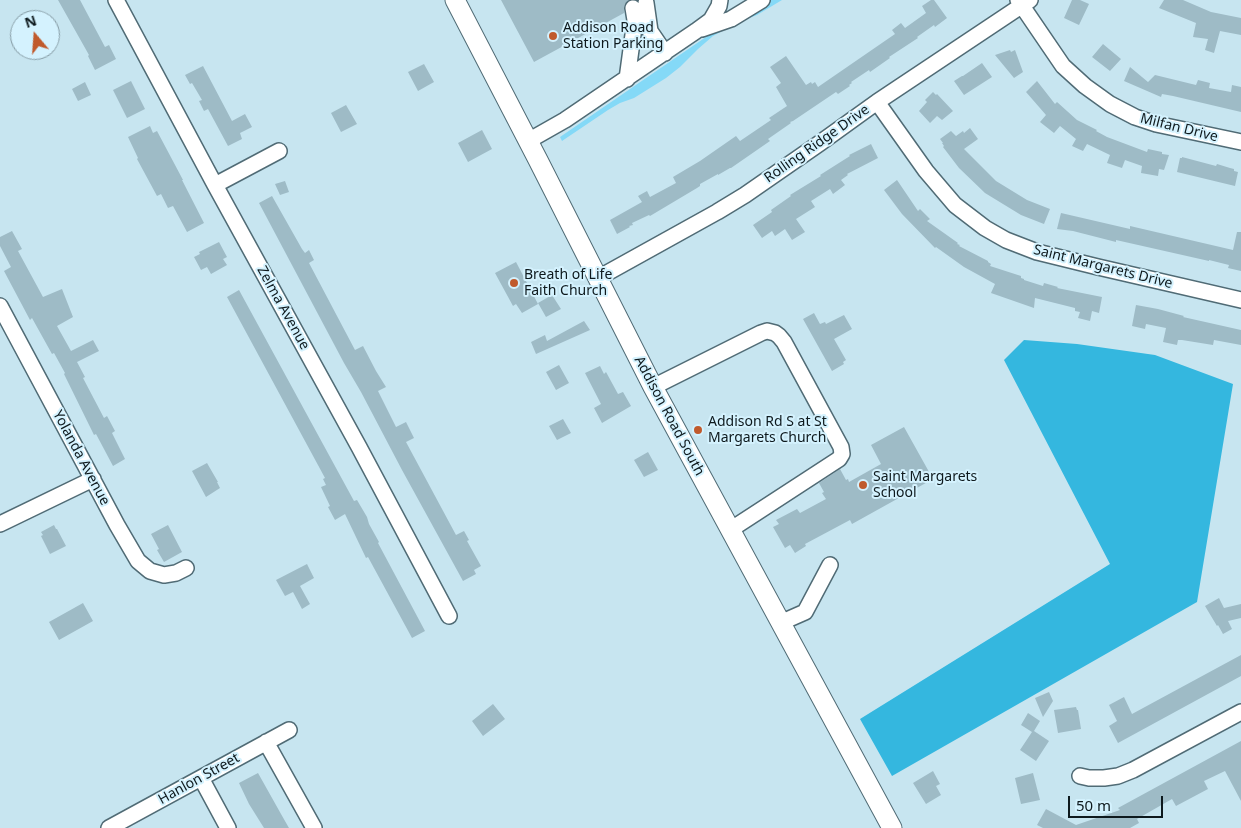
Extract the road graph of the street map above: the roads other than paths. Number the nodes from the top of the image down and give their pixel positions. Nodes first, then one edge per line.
1 (116, 0) edge
2 (455, 0) edge
3 (720, 0) edge
4 (1023, 2) edge
5 (756, 4) edge
6 (696, 32) junction
7 (665, 53) junction
8 (627, 79) junction
9 (877, 102) junction
10 (528, 140) junction
11 (1241, 142) edge
12 (279, 151) dead end
13 (215, 185) junction
14 (598, 278) junction
15 (1241, 300) edge
16 (0, 306) edge
17 (7, 335) edge
18 (654, 387) junction
19 (93, 479) junction
20 (0, 524) edge
21 (730, 530) junction
22 (830, 565) dead end
23 (186, 568) dead end
24 (450, 616) dead end
25 (780, 624) junction
26 (1241, 712) edge
27 (289, 730) dead end
28 (266, 742) junction
29 (1080, 776) dead end
30 (201, 778) junction
31 (109, 828) edge
32 (228, 828) edge
33 (314, 828) edge
34 (892, 828) edge

1 - 13 street, Zelma Avenue
2 - 10 main road, Addison Road South
3 - 5 street
3 - 6 street
4 - 9 street, Rolling Ridge Drive
4 - 11 street, Milfan Drive
5 - 6 street
6 - 7 street
7 - 8 street
7 - 8 street
8 - 10 street
9 - 14 street, Rolling Ridge Drive
9 - 15 street, Saint Margarets Drive
10 - 14 main road, Addison Road South
12 - 13 street
13 - 24 street, Zelma Avenue
14 - 18 main road, Addison Road South
16 - 17 street, Yolanda Avenue
17 - 19 street, Yolanda Avenue
18 - 21 main road, Addison Road South
18 - 21 street
19 - 20 street
19 - 23 street, Yolanda Avenue
21 - 25 main road, Addison Road South
22 - 25 street
25 - 34 main road, Addison Road South
26 - 29 street
27 - 28 street, Hanlon Street
28 - 30 street, Hanlon Street
28 - 33 street
30 - 31 street, Hanlon Street
30 - 32 street

